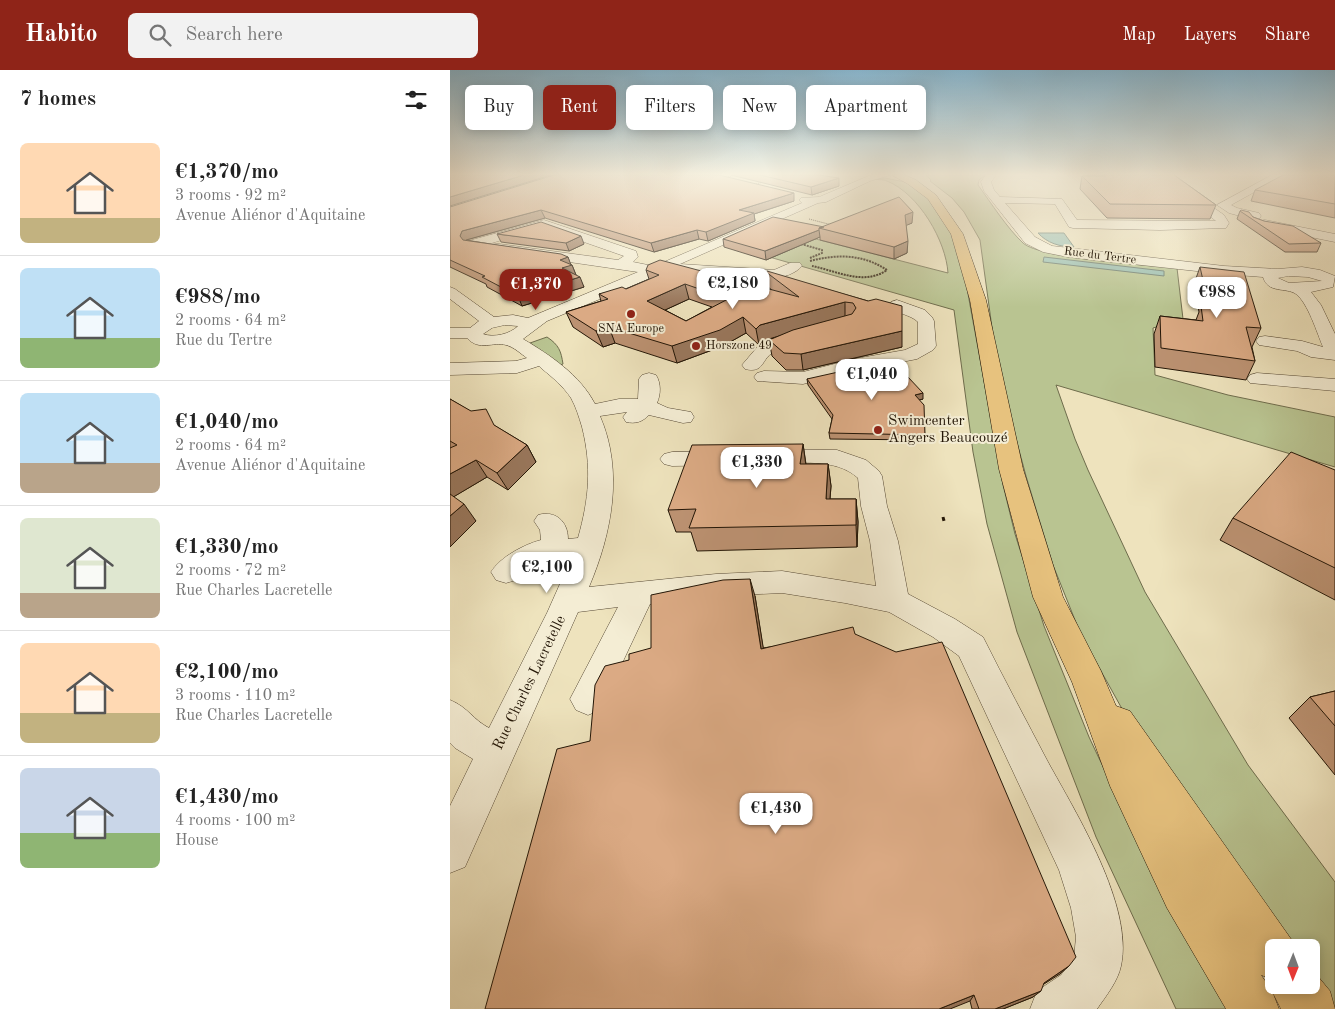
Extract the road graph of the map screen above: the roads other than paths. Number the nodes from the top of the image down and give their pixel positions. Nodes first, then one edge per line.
1 (528, 219) edge
2 (769, 219) edge
3 (777, 219) edge
4 (946, 219) edge
5 (1013, 219) edge
6 (1070, 219) edge
7 (1220, 219) edge
8 (1255, 219) edge
9 (1281, 219) edge
10 (544, 224) junction
11 (1335, 230) edge
12 (1335, 238) edge
13 (1036, 244) junction
14 (1020, 249) dead end
15 (800, 263) road end
16 (622, 264) junction
17 (980, 264) dead end
18 (682, 265) junction
19 (652, 268) junction
20 (1330, 276) edge
21 (1275, 277) junction
22 (1299, 288) junction
23 (450, 292) edge
24 (978, 300) junction
25 (897, 305) edge
26 (511, 327) junction
27 (821, 332) edge
28 (450, 333) edge
29 (1331, 337) edge
30 (1265, 341) dead end
31 (1287, 354) dead end
32 (1335, 354) edge
33 (541, 360) junction
34 (450, 369) edge
35 (1293, 373) junction
36 (649, 379) dead end
37 (1332, 390) edge
38 (1309, 399) dead end
39 (647, 406) junction
40 (683, 417) dead end
41 (592, 422) junction
42 (672, 459) dead end
43 (590, 547) junction
44 (506, 572) dead end
45 (640, 594) junction
46 (569, 601) junction
47 (897, 602) junction
48 (1089, 682) junction
49 (588, 699) dead end
50 (450, 717) edge
51 (496, 752) junction
52 (450, 852) edge
53 (1265, 943) edge
54 (1301, 994) edge
55 (1055, 1009) edge
56 (1254, 1009) edge
57 (1312, 1009) edge

1 - 10 street
2 - 19 street
3 - 18 street
4 - 24 main road
5 - 13 street, Rue du Tertre
6 - 7 street
8 - 12 street
9 - 11 street
10 - 16 street
10 - 16 street
13 - 14 street
13 - 21 street, Rue du Tertre
15 - 18 street
16 - 19 street
17 - 24 main road
18 - 19 street
19 - 26 street
20 - 21 street
20 - 22 street
21 - 22 street
22 - 29 street
23 - 26 street, Rue Charles Lacretelle
24 - 48 main road
25 - 27 street
26 - 28 street
26 - 33 street, Rue Charles Lacretelle
29 - 32 street
30 - 32 street
31 - 35 street
33 - 34 street
33 - 41 street, Rue Charles Lacretelle
35 - 37 street
35 - 37 street
36 - 39 street
37 - 38 street
39 - 40 street
39 - 41 street
41 - 43 street, Rue Charles Lacretelle
42 - 47 street
43 - 44 street
43 - 46 street, Rue Charles Lacretelle
45 - 46 street
45 - 47 street
45 - 49 street
46 - 51 street, Rue Charles Lacretelle
47 - 55 street
48 - 53 main road
48 - 56 main road
50 - 51 street
51 - 52 street, Rue Charles Lacretelle
54 - 57 main road

